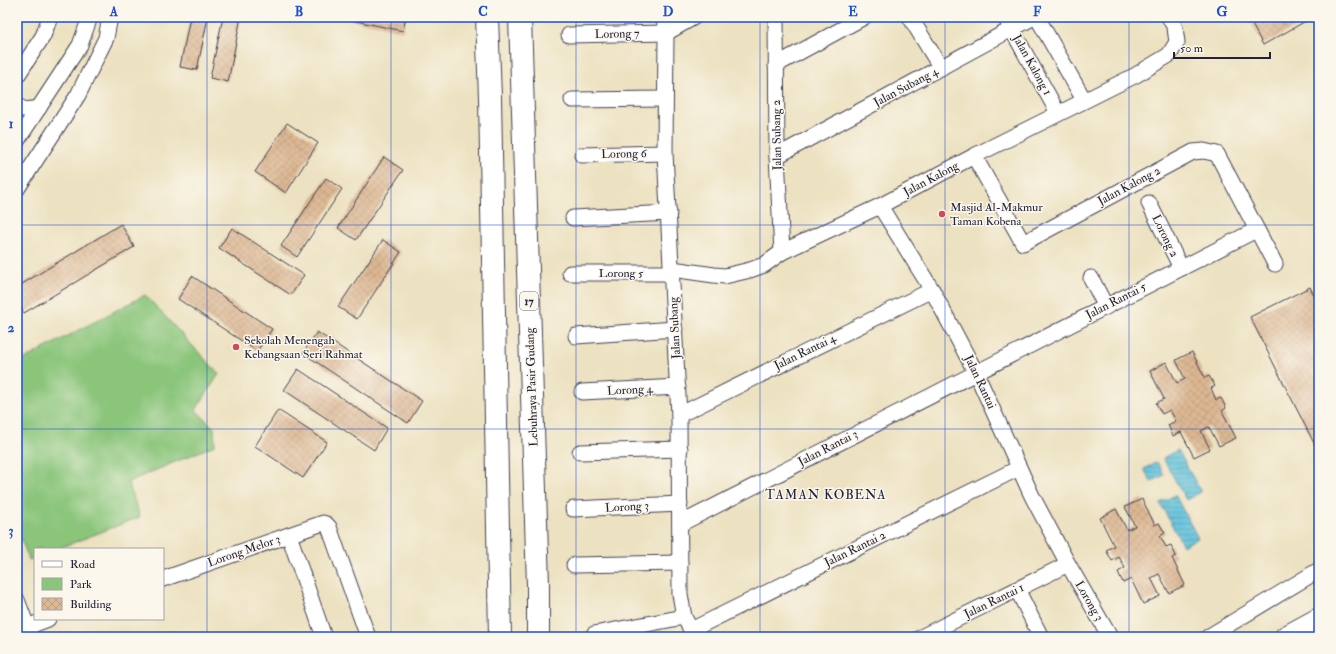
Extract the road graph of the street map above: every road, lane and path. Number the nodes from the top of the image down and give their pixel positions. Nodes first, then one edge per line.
1 (50, 17) edge
2 (90, 17) edge
3 (110, 17) edge
4 (487, 17) edge
5 (520, 17) edge
6 (664, 17) edge
7 (694, 17) edge
8 (776, 17) edge
9 (864, 17) edge
10 (910, 17) edge
11 (1035, 17) edge
12 (1169, 17) edge
13 (1008, 23) edge
14 (666, 33) junction
15 (569, 35) dead end
16 (776, 64) junction
17 (941, 68) junction
18 (17, 76) edge
19 (665, 98) junction
20 (572, 100) dead end
21 (1084, 100) junction
22 (17, 105) edge
23 (39, 108) junction
24 (1058, 113) junction
25 (18, 138) edge
26 (665, 153) junction
27 (582, 155) dead end
28 (777, 156) junction
29 (974, 156) junction
30 (37, 158) junction
31 (17, 189) edge
32 (1149, 203) dead end
33 (880, 206) junction
34 (669, 213) junction
35 (573, 218) dead end
36 (1256, 230) junction
37 (782, 252) junction
38 (1275, 264) dead end
39 (1181, 268) junction
40 (672, 271) junction
41 (570, 273) dead end
42 (1092, 278) dead end
43 (932, 290) junction
44 (1106, 307) junction
45 (675, 329) junction
46 (576, 336) dead end
47 (976, 373) junction
48 (678, 387) junction
49 (582, 392) dead end
50 (679, 415) junction
51 (680, 449) junction
52 (580, 452) dead end
53 (1019, 468) junction
54 (680, 504) junction
55 (574, 509) dead end
56 (680, 524) junction
57 (289, 535) junction
58 (680, 564) junction
59 (1068, 564) junction
60 (574, 565) dead end
61 (1319, 570) edge
62 (164, 579) edge
63 (538, 585) junction
64 (1017, 589) junction
65 (17, 600) edge
66 (684, 617) junction
67 (1319, 619) edge
68 (47, 620) edge
69 (29, 632) edge
70 (594, 634) dead end
71 (693, 634) edge
72 (324, 637) edge
73 (368, 637) edge
74 (500, 637) edge
75 (538, 637) edge
76 (542, 637) edge
77 (546, 637) edge
78 (921, 637) edge
79 (1041, 637) edge
80 (1110, 637) edge
81 (1208, 637) edge
82 (1286, 637) edge

1 - 18 street
2 - 23 street
3 - 30 street
4 - 74 highway
5 - 63 highway, Lebuhraya Pasir Gudang / 17
6 - 14 street, Jalan Subang
7 - 14 street
8 - 16 street, Jalan Subang 2
9 - 16 street
10 - 17 street
11 - 13 street, Jalan Subang 4
11 - 21 street
12 - 21 street, Jalan Kalong
13 - 17 street, Jalan Subang 4
13 - 24 street, Jalan Kalong 1
14 - 15 street, Lorong 7
14 - 19 street, Jalan Subang
16 - 28 street, Jalan Subang 2
17 - 28 street, Jalan Subang 4
19 - 20 street
19 - 26 street, Jalan Subang
21 - 24 street, Jalan Kalong
22 - 23 street
23 - 25 street
24 - 29 street, Jalan Kalong
25 - 30 street
26 - 27 street, Lorong 6
26 - 34 street, Jalan Subang
28 - 37 street, Jalan Subang 2
29 - 33 street, Jalan Kalong
29 - 36 street, Jalan Kalong 2
30 - 31 street
32 - 39 street, Lorong 2
33 - 37 street, Jalan Kalong
33 - 43 street, Jalan Rantai
34 - 35 street
34 - 40 street, Jalan Subang
36 - 38 street, Jalan Kalong 2
36 - 39 street, Jalan Rantai 5
37 - 40 street, Jalan Kalong
39 - 44 street, Jalan Rantai 5
40 - 41 street, Lorong 5
40 - 45 street, Jalan Subang
42 - 44 street
43 - 47 street, Jalan Rantai
43 - 50 street, Jalan Rantai 4
44 - 47 street, Jalan Rantai 5
45 - 46 street
45 - 48 street, Jalan Subang
47 - 53 street, Jalan Rantai
47 - 56 street, Jalan Rantai 3
48 - 49 street, Lorong 4
48 - 50 street, Jalan Subang
50 - 51 street, Jalan Subang
51 - 52 street
51 - 54 street, Jalan Subang
53 - 59 street, Jalan Rantai
53 - 71 street, Jalan Rantai 2
54 - 55 street, Lorong 3
54 - 56 street, Jalan Subang
56 - 58 street, Jalan Subang
57 - 62 street, Lorong Melor 3
57 - 72 street
57 - 73 street, Lorong Melor 3
58 - 60 street
58 - 66 street, Jalan Subang
59 - 64 street, Jalan Rantai 1
59 - 80 street, Lorong 3
61 - 81 street
63 - 75 highway, Lebuhraya Pasir Gudang / 17
63 - 76 highway
63 - 77 highway
64 - 78 street, Jalan Rantai 1
64 - 79 street
65 - 69 street
66 - 70 street
66 - 71 street, Jalan Subang
67 - 82 highway
68 - 69 street

